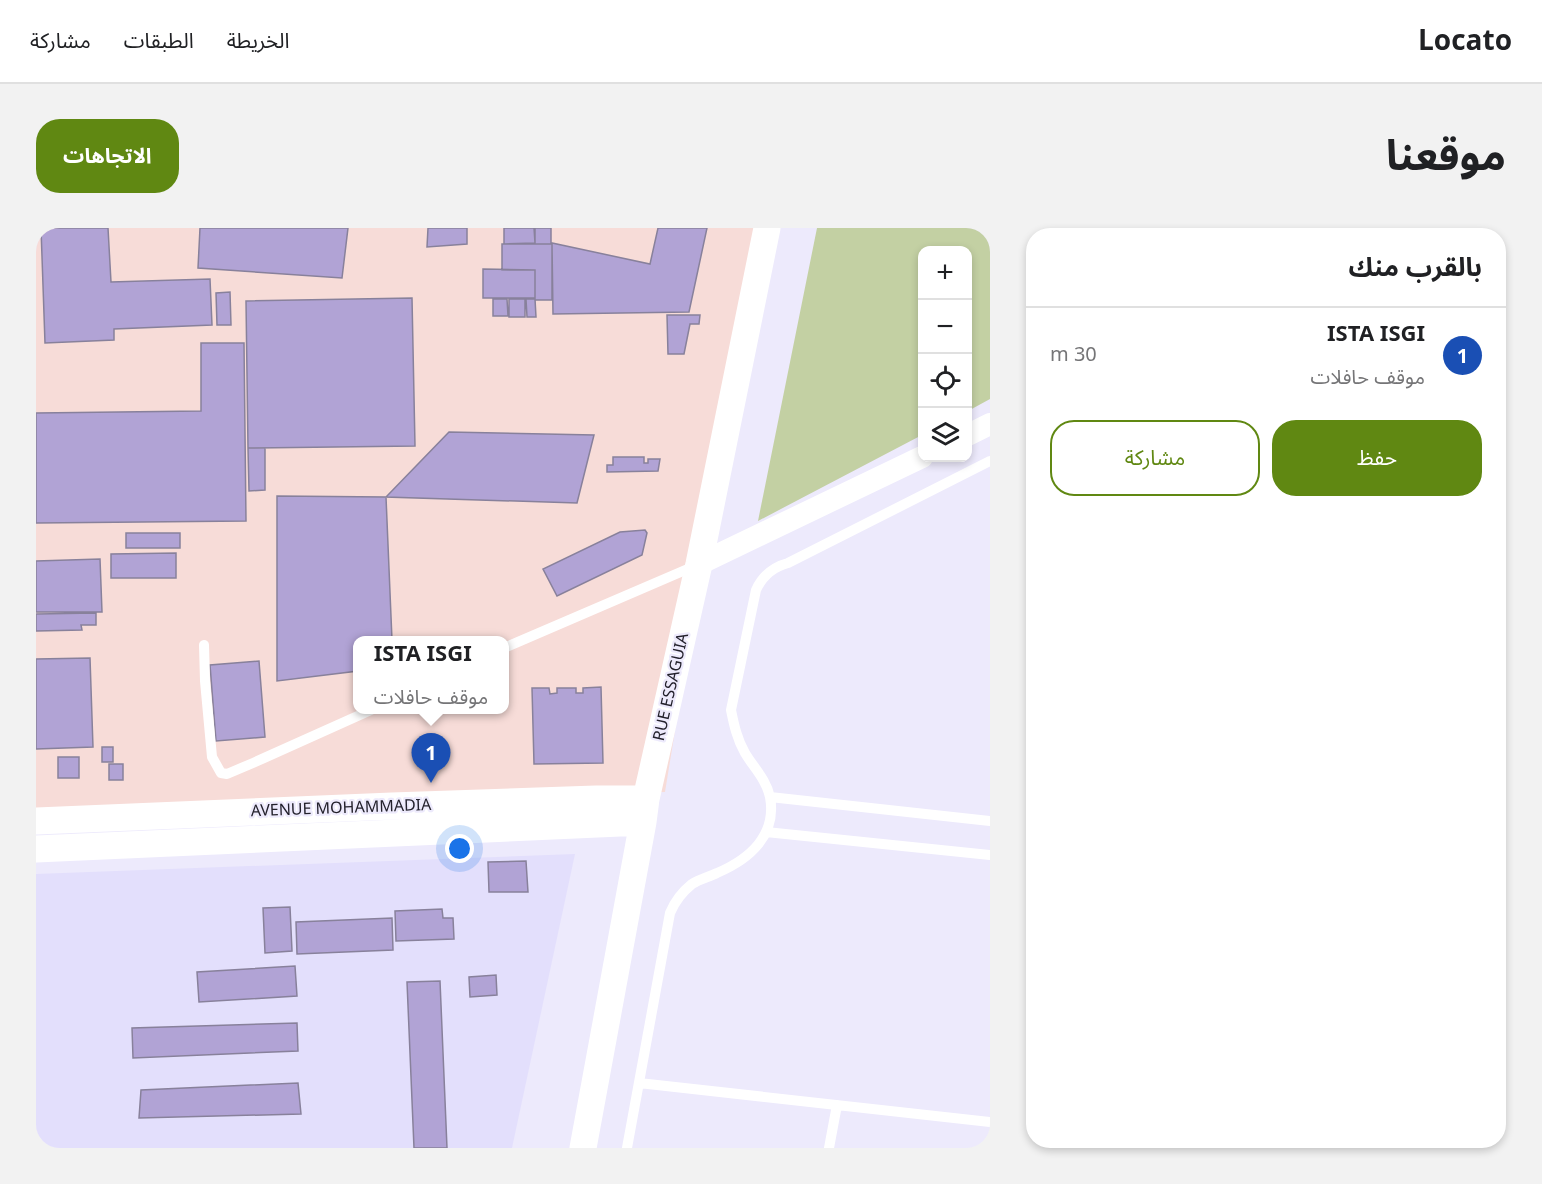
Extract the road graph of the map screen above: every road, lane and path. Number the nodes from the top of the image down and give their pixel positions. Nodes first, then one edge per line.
1 (767, 228) edge
2 (990, 424) edge
3 (972, 433) edge
4 (918, 459) edge
5 (990, 461) edge
6 (699, 564) junction
7 (204, 645) dead end
8 (509, 646) edge
9 (362, 714) edge
10 (770, 797) junction
11 (392, 806) junction
12 (644, 811) junction
13 (170, 815) junction
14 (990, 820) edge
15 (36, 821) edge
16 (766, 832) junction
17 (394, 834) junction
18 (171, 843) junction
19 (36, 849) edge
20 (990, 855) edge
21 (639, 1083) junction
22 (837, 1105) junction
23 (990, 1122) edge
24 (583, 1148) edge
25 (627, 1148) edge
26 (829, 1148) edge

1 - 6 street, RUE ESSAGUIA
2 - 3 street
4 - 6 street
5 - 10 lane
6 - 8 lane
6 - 12 street, RUE ESSAGUIA
7 - 9 lane
10 - 14 lane
10 - 16 lane
11 - 12 street, AVENUE MOHAMMADIA
11 - 13 street, AVENUE MOHAMMADIA
11 - 17 street
12 - 17 street, AVENUE MOHAMMADIA
12 - 24 street, RUE ESSAGUIA
13 - 15 street, AVENUE MOHAMMADIA
13 - 18 street
16 - 20 lane
16 - 21 lane
17 - 18 street, AVENUE MOHAMMADIA
18 - 19 street, AVENUE MOHAMMADIA
21 - 22 lane
21 - 25 lane
22 - 23 lane
22 - 26 lane

